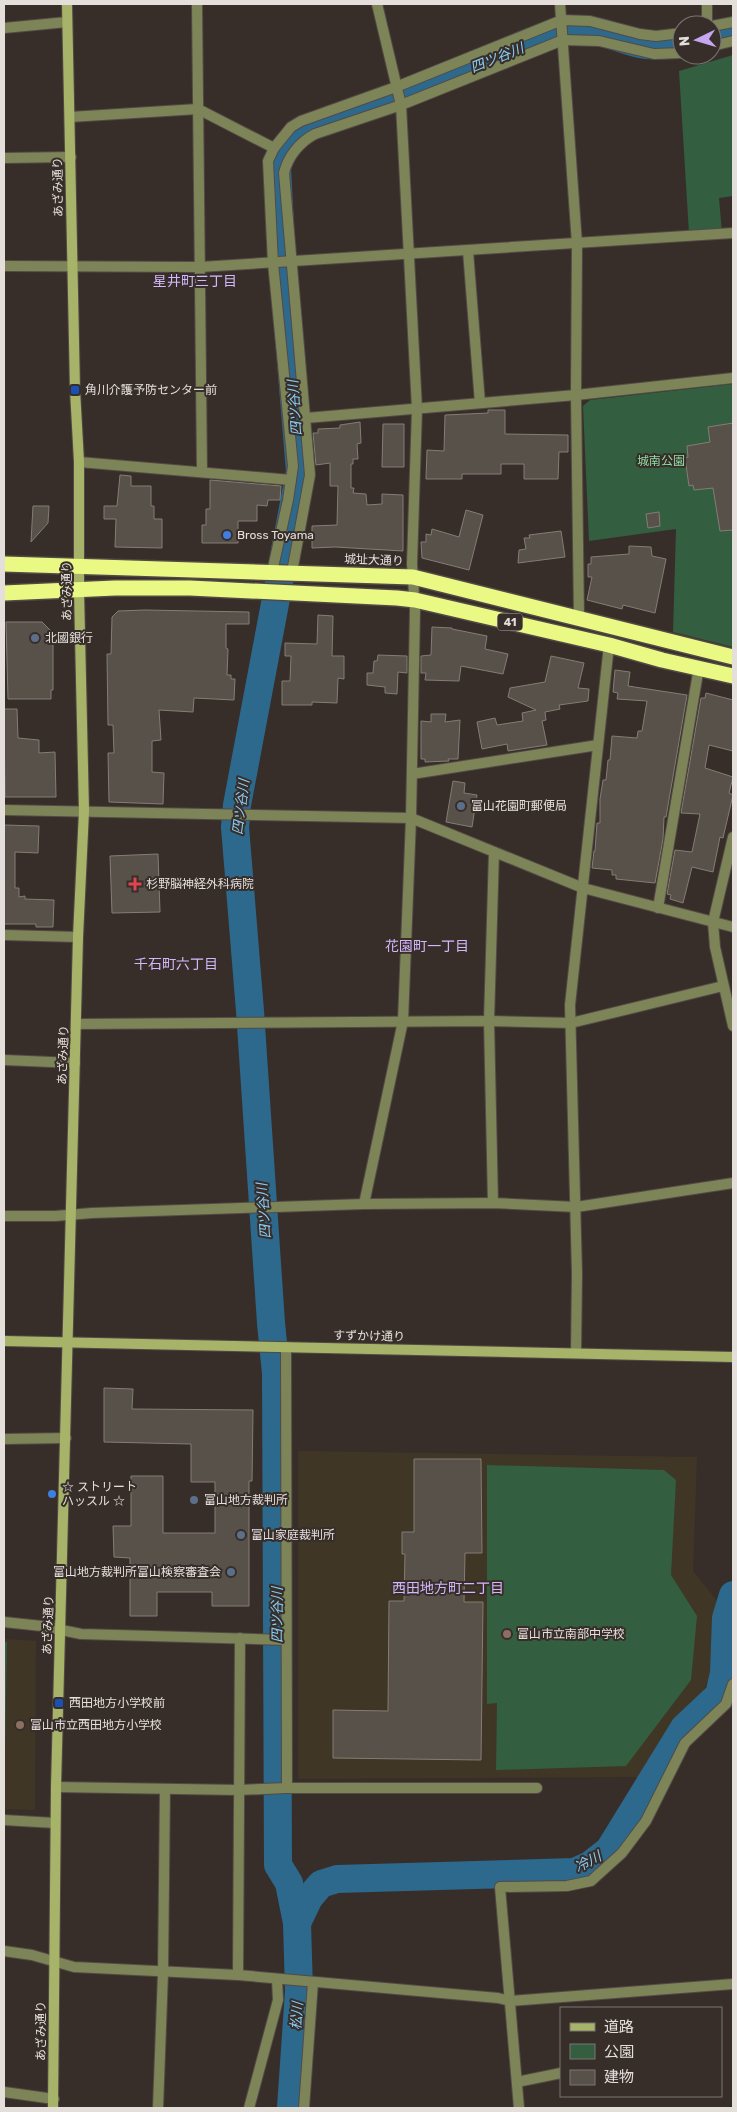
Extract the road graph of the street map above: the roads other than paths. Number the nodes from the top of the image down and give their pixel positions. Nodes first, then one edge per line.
1 (67, 4) edge
2 (197, 4) edge
3 (377, 4) edge
4 (560, 4) edge
5 (562, 20) junction
6 (68, 22) junction
7 (4, 28) edge
8 (672, 34) edge
9 (563, 40) junction
10 (672, 53) edge
11 (396, 87) junction
12 (401, 105) junction
13 (198, 109) junction
14 (70, 117) junction
15 (274, 148) junction
16 (71, 157) junction
17 (4, 158) edge
18 (733, 233) edge
19 (577, 244) junction
20 (468, 251) junction
21 (410, 254) junction
22 (293, 262) junction
23 (273, 263) junction
24 (4, 266) edge
25 (200, 267) junction
26 (72, 268) junction
27 (733, 378) edge
28 (576, 395) junction
29 (480, 403) junction
30 (417, 409) junction
31 (306, 418) junction
32 (79, 462) junction
33 (202, 472) junction
34 (291, 480) junction
35 (4, 564) edge
36 (80, 566) junction
37 (282, 572) junction
38 (413, 577) junction
39 (79, 591) junction
40 (4, 593) edge
41 (415, 600) junction
42 (580, 618) junction
43 (609, 645) junction
44 (733, 657) edge
45 (699, 667) junction
46 (733, 676) edge
47 (598, 746) junction
48 (412, 774) junction
49 (4, 810) edge
50 (84, 811) junction
51 (410, 818) junction
52 (733, 837) edge
53 (494, 852) junction
54 (583, 888) junction
55 (658, 908) junction
56 (713, 922) junction
57 (733, 927) edge
58 (4, 936) edge
59 (78, 937) junction
60 (723, 986) junction
61 (403, 1021) junction
62 (488, 1021) junction
63 (571, 1023) junction
64 (77, 1024) junction
65 (733, 1026) edge
66 (4, 1060) edge
67 (75, 1063) junction
68 (733, 1183) edge
69 (493, 1203) junction
70 (364, 1204) junction
71 (576, 1207) junction
72 (71, 1215) junction
73 (4, 1216) edge
74 (4, 1341) edge
75 (67, 1342) junction
76 (286, 1347) junction
77 (576, 1353) junction
78 (733, 1358) edge
79 (66, 1438) junction
80 (4, 1439) edge
81 (4, 1622) edge
82 (61, 1630) junction
83 (240, 1638) junction
84 (286, 1640) junction
85 (733, 1684) edge
86 (56, 1786) junction
87 (287, 1788) junction
88 (537, 1788) dead end
89 (165, 1789) junction
90 (239, 1790) junction
91 (4, 1820) edge
92 (55, 1823) junction
93 (4, 1951) edge
94 (54, 1961) junction
95 (163, 1973) junction
96 (238, 1975) junction
97 (280, 1979) junction
98 (313, 1982) junction
99 (733, 1984) edge
100 (510, 2001) junction
101 (560, 2073) edge
102 (517, 2082) junction
103 (4, 2092) edge
104 (53, 2104) edge
105 (158, 2108) edge
106 (250, 2108) edge
107 (304, 2108) edge
108 (520, 2108) edge

1 - 6 street, あざみ通り
2 - 13 street
3 - 11 street
4 - 5 street
5 - 8 street
5 - 9 street
5 - 11 street
6 - 7 street
6 - 14 street, あざみ通り
9 - 10 street
9 - 12 street
9 - 19 street
11 - 12 street
11 - 15 street
12 - 21 street
12 - 22 street
13 - 14 street
13 - 15 street
13 - 25 street
14 - 16 street, あざみ通り
15 - 23 street
16 - 17 street
16 - 26 street, あざみ通り
18 - 19 street
19 - 20 street
19 - 28 street
20 - 21 street
20 - 29 street
21 - 22 street
21 - 30 street
22 - 23 street
22 - 31 street
23 - 25 street
23 - 34 street
24 - 26 street
25 - 26 street
25 - 33 street
26 - 32 street, あざみ通り
27 - 28 street
28 - 29 street
28 - 42 street
29 - 30 street
30 - 31 street
30 - 38 street
31 - 37 street
32 - 33 street
32 - 36 street, あざみ通り
33 - 34 street
34 - 37 street
35 - 36 highway, 城址大通り / 41
36 - 37 highway, 城址大通り / 41
36 - 39 street, あざみ通り
37 - 38 highway, 城址大通り / 41
38 - 41 street
38 - 42 highway, 城址大通り / 41
39 - 40 highway, 41
39 - 41 highway, 41
39 - 50 street, あざみ通り
41 - 43 highway, 41
41 - 48 street
42 - 44 highway, 城址大通り / 41
43 - 45 highway, 41
43 - 47 street
45 - 46 highway, 41
45 - 55 street
47 - 48 street
47 - 54 street
48 - 51 street
49 - 50 street
50 - 51 street
50 - 59 street, あざみ通り
51 - 53 street
51 - 61 street
52 - 56 street
53 - 54 street
53 - 62 street
54 - 55 street
54 - 63 street
55 - 56 street
56 - 57 street
56 - 60 street
58 - 59 street
59 - 64 street, あざみ通り
60 - 63 street
60 - 65 street
61 - 62 street
61 - 64 street
61 - 70 street
62 - 63 street
62 - 69 street
63 - 71 street
64 - 67 street, あざみ通り
66 - 67 street
67 - 72 street, あざみ通り
68 - 71 street
69 - 70 street
69 - 71 street
70 - 72 street
71 - 77 street
72 - 73 street
72 - 75 street, あざみ通り
74 - 75 street, すずかけ通り
75 - 76 street, すずかけ通り
75 - 79 street, あざみ通り
76 - 77 street, すずかけ通り
76 - 84 street
77 - 78 street, すずかけ通り
79 - 80 street
79 - 82 street, あざみ通り
81 - 82 street
82 - 83 street
82 - 86 street, あざみ通り
83 - 84 street
83 - 90 street
84 - 87 street
85 - 100 street
86 - 89 street
86 - 92 street, あざみ通り
87 - 88 street
87 - 90 street
89 - 90 street
89 - 95 street
90 - 96 street
91 - 92 street
92 - 94 street, あざみ通り
93 - 94 street
94 - 95 street
94 - 104 street, あざみ通り
95 - 96 street
95 - 105 street
96 - 97 street
97 - 98 street
97 - 106 street
98 - 100 street
98 - 107 street
99 - 100 street
100 - 102 street
101 - 102 street
102 - 108 street
103 - 104 street

